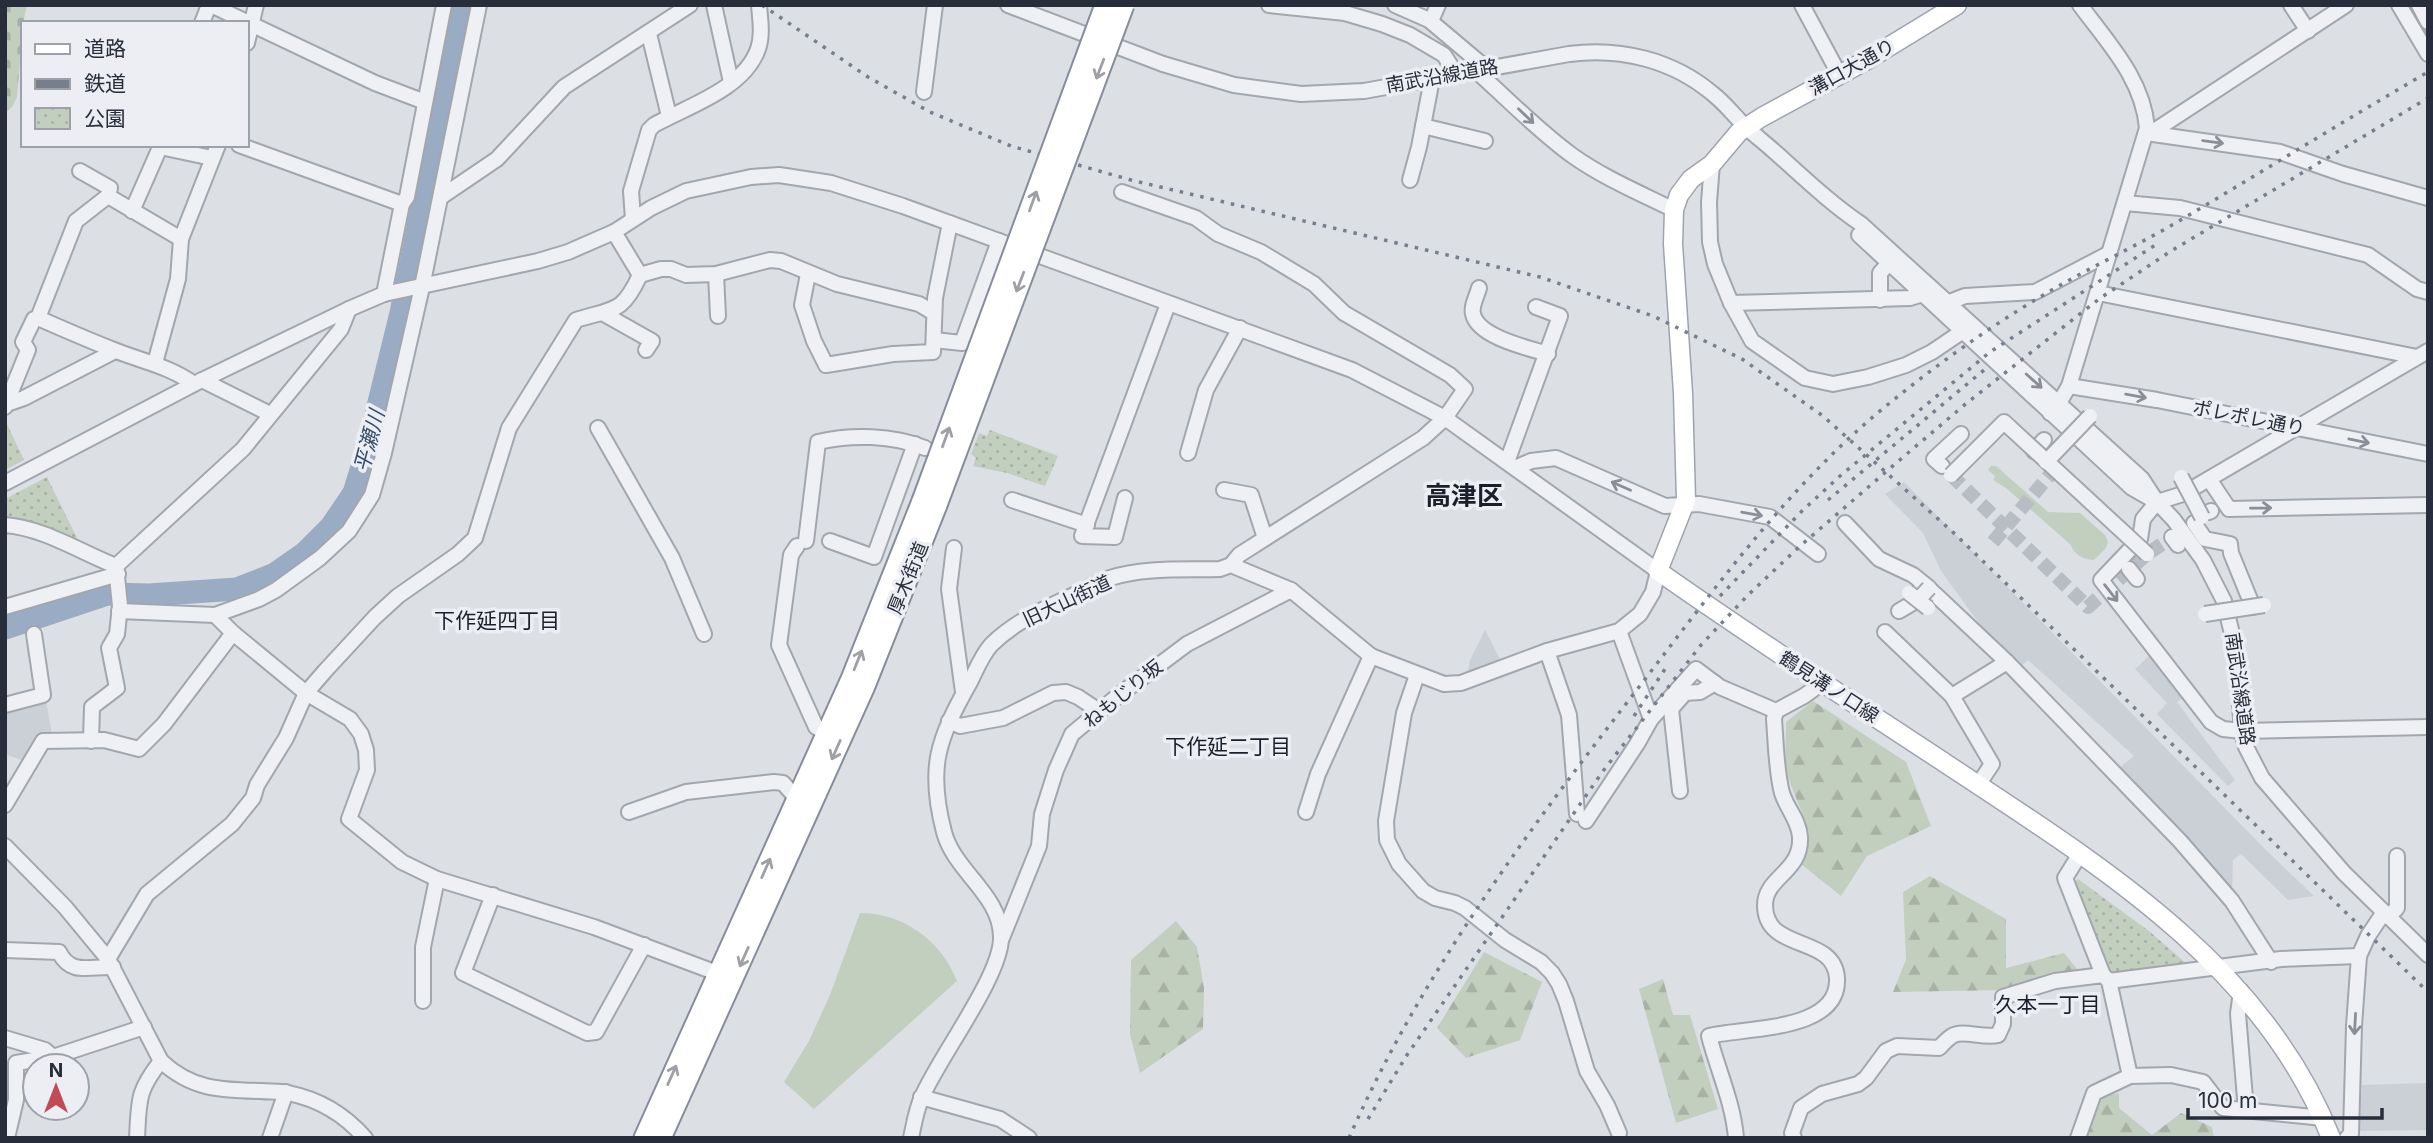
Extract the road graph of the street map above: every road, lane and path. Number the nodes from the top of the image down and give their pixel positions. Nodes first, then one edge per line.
1 (210, 5) edge
2 (257, 5) edge
3 (444, 5) edge
4 (479, 5) edge
5 (690, 5) edge
6 (714, 5) edge
7 (760, 5) edge
8 (935, 5) edge
9 (1008, 5) edge
10 (1105, 5) edge
11 (1124, 5) edge
12 (1269, 5) edge
13 (1395, 5) edge
14 (1438, 5) edge
15 (1802, 5) edge
16 (1957, 5) edge
17 (2080, 5) edge
18 (2291, 5) edge
19 (2346, 5) edge
20 (2399, 5) edge
21 (2419, 5) edge
22 (1346, 9) edge
23 (203, 21) edge
24 (245, 21) edge
25 (1431, 21) junction
26 (248, 22) edge
27 (2428, 22) edge
28 (252, 24) junction
29 (2308, 31) junction
30 (649, 34) junction
31 (248, 39) edge
32 (2428, 54) edge
33 (1481, 69) junction
34 (1456, 74) junction
35 (1839, 74) junction
36 (1432, 79) junction
37 (731, 82) junction
38 (924, 92) dead end
39 (425, 102) junction
40 (669, 116) junction
41 (1423, 126) junction
42 (1746, 127) junction
43 (2146, 132) junction
44 (1485, 141) dead end
45 (161, 147) edge
46 (170, 147) edge
47 (245, 147) edge
48 (215, 152) edge
49 (1712, 164) junction
50 (80, 171) dead end
51 (1410, 180) dead end
52 (1122, 192) dead end
53 (108, 196) junction
54 (441, 197) junction
55 (2428, 198) edge
56 (2125, 203) junction
57 (402, 204) junction
58 (1836, 207) junction
59 (1674, 210) junction
60 (132, 211) junction
61 (633, 219) junction
62 (950, 223) junction
63 (614, 232) junction
64 (181, 240) junction
65 (999, 241) junction
66 (2110, 253) junction
67 (1889, 263) junction
68 (808, 274) junction
69 (640, 275) junction
70 (716, 275) junction
71 (422, 286) junction
72 (1479, 288) dead end
73 (2428, 292) edge
74 (387, 293) junction
75 (2098, 293) junction
76 (1923, 295) junction
77 (1880, 300) junction
78 (1731, 303) junction
79 (1947, 303) junction
80 (1168, 304) junction
81 (1536, 307) dead end
82 (349, 309) junction
83 (934, 313) junction
84 (604, 314) junction
85 (719, 316) dead end
86 (38, 318) junction
87 (1240, 328) junction
88 (1962, 331) junction
89 (934, 340) junction
90 (646, 350) dead end
91 (116, 351) junction
92 (1548, 354) junction
93 (2422, 354) edge
94 (155, 363) junction
95 (198, 382) junction
96 (2069, 386) junction
97 (6, 406) edge
98 (2054, 408) junction
99 (2088, 413) dead end
100 (270, 414) junction
101 (1445, 418) junction
102 (2296, 427) junction
103 (598, 428) dead end
104 (1961, 434) dead end
105 (1188, 453) dead end
106 (2428, 454) edge
107 (2046, 462) junction
108 (1511, 465) junction
109 (2209, 479) junction
110 (2181, 482) dead end
111 (5, 483) edge
112 (1224, 490) dead end
113 (1125, 498) dead end
114 (1012, 500) dead end
115 (2157, 502) junction
116 (930, 503) junction
117 (2428, 505) edge
118 (1685, 506) junction
119 (2210, 513) dead end
120 (1845, 523) dead end
121 (2194, 523) dead end
122 (5, 525) edge
123 (1087, 525) junction
124 (1265, 538) junction
125 (830, 541) dead end
126 (954, 548) dead end
127 (1818, 554) dead end
128 (2147, 554) dead end
129 (1231, 565) junction
130 (1658, 571) junction
131 (118, 573) junction
132 (1291, 590) junction
133 (1918, 600) dead end
134 (5, 607) edge
135 (120, 608) junction
136 (1899, 611) dead end
137 (2212, 614) dead end
138 (215, 615) junction
139 (1619, 631) junction
140 (1885, 632) dead end
141 (233, 633) junction
142 (34, 634) dead end
143 (704, 634) dead end
144 (1547, 651) junction
145 (1371, 656) junction
146 (2007, 662) junction
147 (1417, 675) junction
148 (1715, 682) junction
149 (1822, 683) junction
150 (306, 693) junction
151 (963, 694) junction
152 (1952, 696) junction
153 (5, 705) edge
154 (1100, 711) junction
155 (1776, 711) junction
156 (1651, 719) junction
157 (949, 721) junction
158 (2428, 727) edge
159 (2242, 731) junction
160 (827, 733) junction
161 (91, 741) junction
162 (1978, 785) junction
163 (1680, 791) dead end
164 (797, 799) junction
165 (5, 804) edge
166 (629, 812) dead end
167 (1306, 812) dead end
168 (5, 846) edge
169 (2080, 854) junction
170 (2397, 856) dead end
171 (437, 879) junction
172 (493, 895) junction
173 (2386, 914) junction
174 (1002, 939) junction
175 (644, 945) junction
176 (5, 950) edge
177 (2428, 955) edge
178 (2360, 956) junction
179 (2270, 962) junction
180 (111, 963) junction
181 (2218, 967) junction
182 (717, 972) junction
183 (2106, 978) junction
184 (2241, 991) junction
185 (423, 1002) dead end
186 (144, 1027) junction
187 (5, 1038) edge
188 (48, 1052) edge
189 (68, 1052) edge
190 (161, 1061) junction
191 (21, 1062) edge
192 (2130, 1076) junction
193 (286, 1092) junction
194 (921, 1097) junction
195 (2246, 1110) junction
196 (2323, 1118) junction
197 (1619, 1133) dead end
198 (1025, 1137) edge
199 (7, 1138) edge
200 (136, 1138) edge
201 (270, 1138) edge
202 (365, 1138) edge
203 (644, 1138) edge
204 (661, 1138) edge
205 (911, 1138) edge
206 (1736, 1138) edge
207 (1794, 1138) edge
208 (2078, 1138) edge
209 (2331, 1138) edge
210 (2347, 1138) edge

1 - 23 street
1 - 24 street
2 - 28 street
3 - 39 street
4 - 54 street
5 - 30 street
6 - 37 street
7 - 37 street
8 - 38 street
9 - 36 street, 南武沿線道路
116 -> 10 highway, 厚木街道, bridge
11 -> 116 highway, 厚木街道, bridge
12 - 22 street
13 - 25 street
14 - 25 street
15 - 35 street
16 - 35 main road, 溝口大通り
17 - 43 street
18 - 29 street
19 - 29 street
20 - 32 street
21 - 27 street
22 - 34 street
25 - 33 street
26 - 28 street
28 - 31 street
28 - 39 street
29 - 43 street
30 - 40 street
30 - 54 street
33 - 34 street, 南武沿線道路
33 - 42 street, 南武沿線道路
33 -> 59 street
34 - 36 street, 南武沿線道路
35 - 42 main road, 溝口大通り
36 - 41 street
37 - 40 street
39 - 57 street
40 - 61 street
41 - 44 street
41 - 51 street
42 - 49 main road
42 - 58 street, 南武沿線道路
43 -> 55 street
43 - 56 street
45 - 60 street
46 - 48 street
47 - 57 street
48 - 64 street
49 - 59 main road
49 - 78 street
50 - 53 street
52 - 101 street
53 - 60 street
53 - 86 street
54 - 71 street
56 - 66 street
56 - 73 street
57 - 74 street
58 - 67 street, 南武沿線道路
58 - 79 street, 南武沿線道路
59 - 118 main road
60 - 64 street
61 - 62 street
61 - 63 street
62 - 65 street
62 - 83 street
63 - 69 street
63 - 71 street
64 - 94 street
65 - 80 street
65 - 89 street
66 - 75 street
66 - 79 street
67 - 76 street, 南武沿線道路
67 - 77 street
68 - 70 street
68 - 83 street
68 - 89 street
69 - 70 street
69 - 84 street
70 - 85 street
71 - 74 street
71 - 138 street
72 - 92 street
74 - 82 street
75 - 93 street
75 - 96 street
76 - 77 street
76 - 88 street, 南武沿線道路
77 - 78 street
78 - 88 street
79 -> 98 street, 南武沿線道路
80 - 87 street
80 - 123 street
81 - 92 street
82 - 95 street
82 - 100 street
83 - 89 street
84 - 90 street
84 - 150 street
86 - 91 street
86 - 97 street
87 - 101 street
87 - 105 street
88 - 98 street, 南武沿線道路
91 - 94 street
91 - 97 street
92 - 108 street
93 - 102 street
94 - 95 street
95 - 100 street
95 - 111 street
96 - 98 street
96 -> 102 street, ポレポレ通り
98 - 115 street, 南武沿線道路
99 - 107 street, bridge
100 - 131 street
101 - 108 street
101 - 124 street
102 -> 106 street, ポレポレ通り
102 - 109 street
103 - 143 street
104 - 107 street, bridge
107 - 128 street, bridge
118 -> 108 street
108 - 130 street
109 - 115 street
109 -> 117 street
110 - 119 street, bridge
112 - 124 street
113 - 123 street
114 - 123 street
115 - 159 street, 南武沿線道路
115 -> 159 street
160 -> 116 highway, 厚木街道
116 -> 204 highway, 厚木街道
118 -> 127 street
118 - 130 main road
120 - 133 street, bridge
121 - 137 street, bridge
122 - 131 street
124 - 129 street
125 - 160 street
126 - 151 street
129 - 132 street
129 - 151 street, 旧大山街道
130 - 139 street
130 - 149 main road, 鶴見溝ノ口線
131 - 134 street
131 - 135 street
132 - 145 street
132 - 154 street, ねもじり坂
135 - 138 street
135 - 161 street
136 - 146 street
138 - 141 street
139 - 144 street
139 - 156 street
140 - 152 street
141 - 150 street
141 - 161 street
142 - 153 street
144 - 147 street
144 - 156 street
145 - 147 street
145 - 167 street
146 - 152 street
146 - 179 street
147 - 197 street
148 - 155 street
148 - 156 street
148 - 163 street
149 - 155 street
149 - 162 main road, 鶴見溝ノ口線
150 - 171 street
150 - 180 street
151 - 157 street, 旧大山街道
152 - 162 street
154 - 157 street
154 - 174 street, ねもじり坂
155 - 206 street
157 - 174 street, 旧大山街道
158 - 159 street
159 - 173 street, 南武沿線道路
160 - 164 highway, 厚木街道
161 - 165 street
162 - 169 main road, 鶴見溝ノ口線
164 - 166 street
182 -> 164 highway, 厚木街道
168 - 180 street
169 - 181 main road, 鶴見溝ノ口線
169 - 183 street
170 - 173 street
171 - 172 street
171 - 185 street
172 - 175 street
172 - 175 street
173 - 177 street, 南武沿線道路
173 - 178 street
174 - 194 street
175 - 182 street
176 - 180 street
178 - 179 street
178 -> 210 street
179 - 181 street
180 - 186 street
181 - 183 street
181 - 184 main road, 鶴見溝ノ口線
203 -> 182 highway, 厚木街道
183 - 192 street
183 - 207 street
184 - 195 street
184 - 196 main road, 鶴見溝ノ口線
186 - 189 street
186 - 190 street
187 - 188 street
190 - 193 street
190 - 200 street
191 - 199 street
192 - 195 street
192 - 208 street
193 - 201 street
193 - 202 street
194 - 198 street
194 - 205 street
195 - 196 street
196 - 209 main road, 鶴見溝ノ口線

